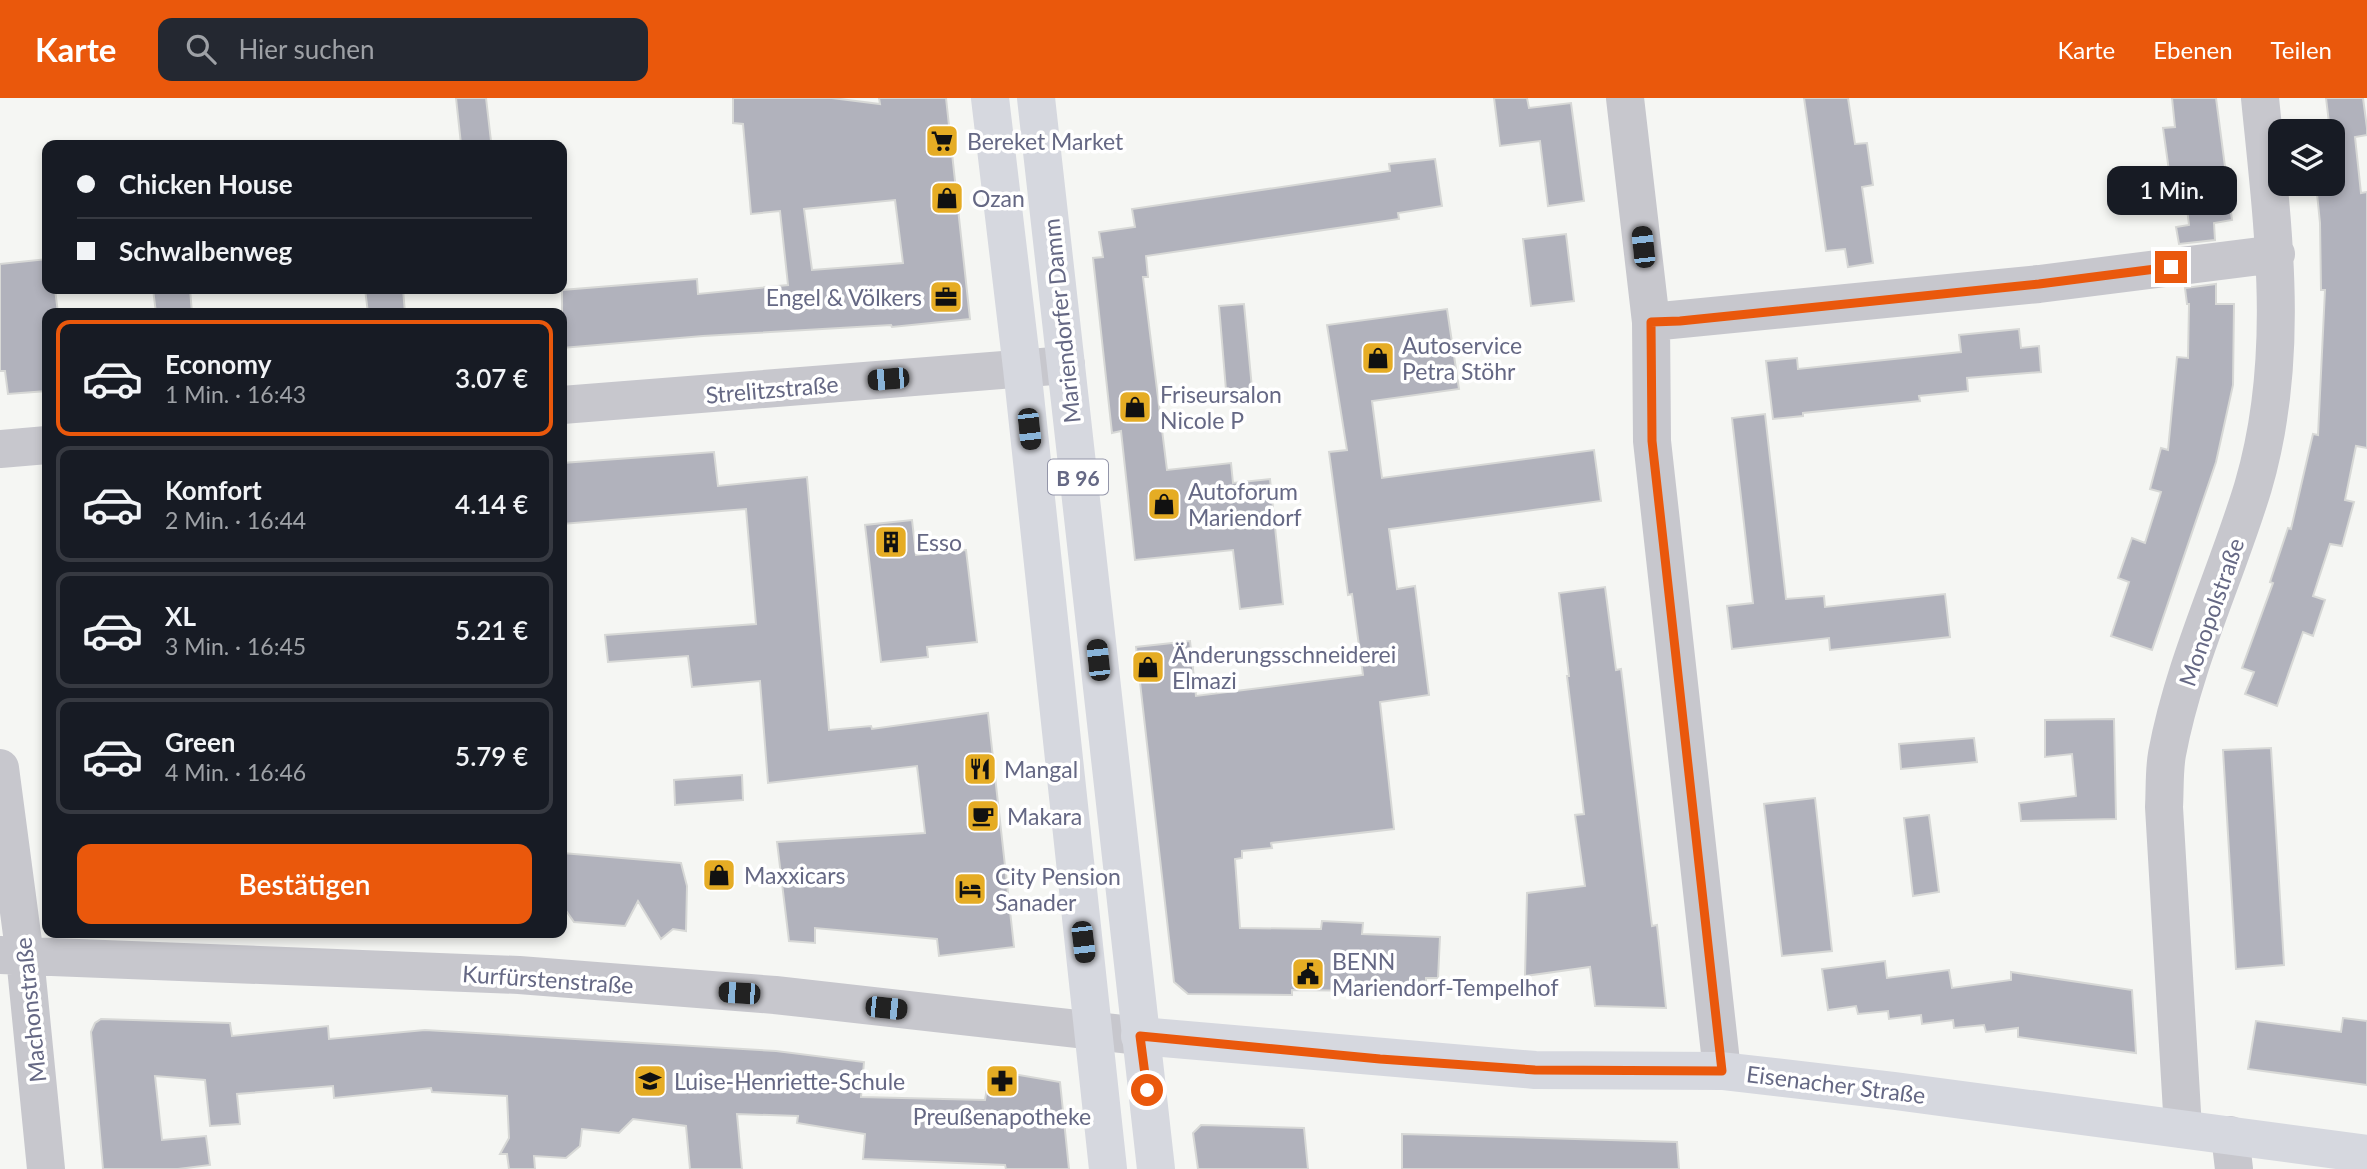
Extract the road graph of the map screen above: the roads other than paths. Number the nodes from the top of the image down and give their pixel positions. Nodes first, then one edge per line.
1 (990, 98) edge
2 (1036, 98) edge
3 (1625, 98) edge
4 (2260, 98) edge
5 (2276, 254) junction
6 (1651, 322) junction
7 (1066, 365) junction
8 (1022, 368) junction
9 (567, 405) edge
10 (42, 445) edge
11 (0, 449) edge
12 (0, 768) edge
13 (12, 956) edge
14 (1094, 1031) junction
15 (1140, 1036) junction
16 (1722, 1071) junction
17 (2183, 1129) junction
18 (2232, 1152) edge
19 (2367, 1154) edge
20 (46, 1169) edge
21 (1108, 1169) edge
22 (1157, 1169) edge

1 - 8 main road, Mariendorfer Damm / B 96
2 - 7 main road, Mariendorfer Damm / B 96
3 - 6 street
4 - 5 street, Monopolstraße
5 - 6 street
5 - 17 street, Monopolstraße
6 - 16 street
7 - 8 street, Strelitzstraße
7 - 15 main road, Mariendorfer Damm / B 96
8 - 9 street, Strelitzstraße
8 - 14 main road, Mariendorfer Damm / B 96
10 - 11 street
12 - 13 street, Machonstraße
13 - 14 street, Kurfürstenstraße
13 - 20 street, Machonstraße
14 - 15 street, Eisenacher Straße
14 - 21 main road, Mariendorfer Damm / B 96
15 - 16 main road, Eisenacher Straße
15 - 22 main road, Mariendorfer Damm / B 96
16 - 17 main road, Eisenacher Straße
17 - 18 main road, Eisenacher Straße
18 - 19 main road, Eisenacher Straße

